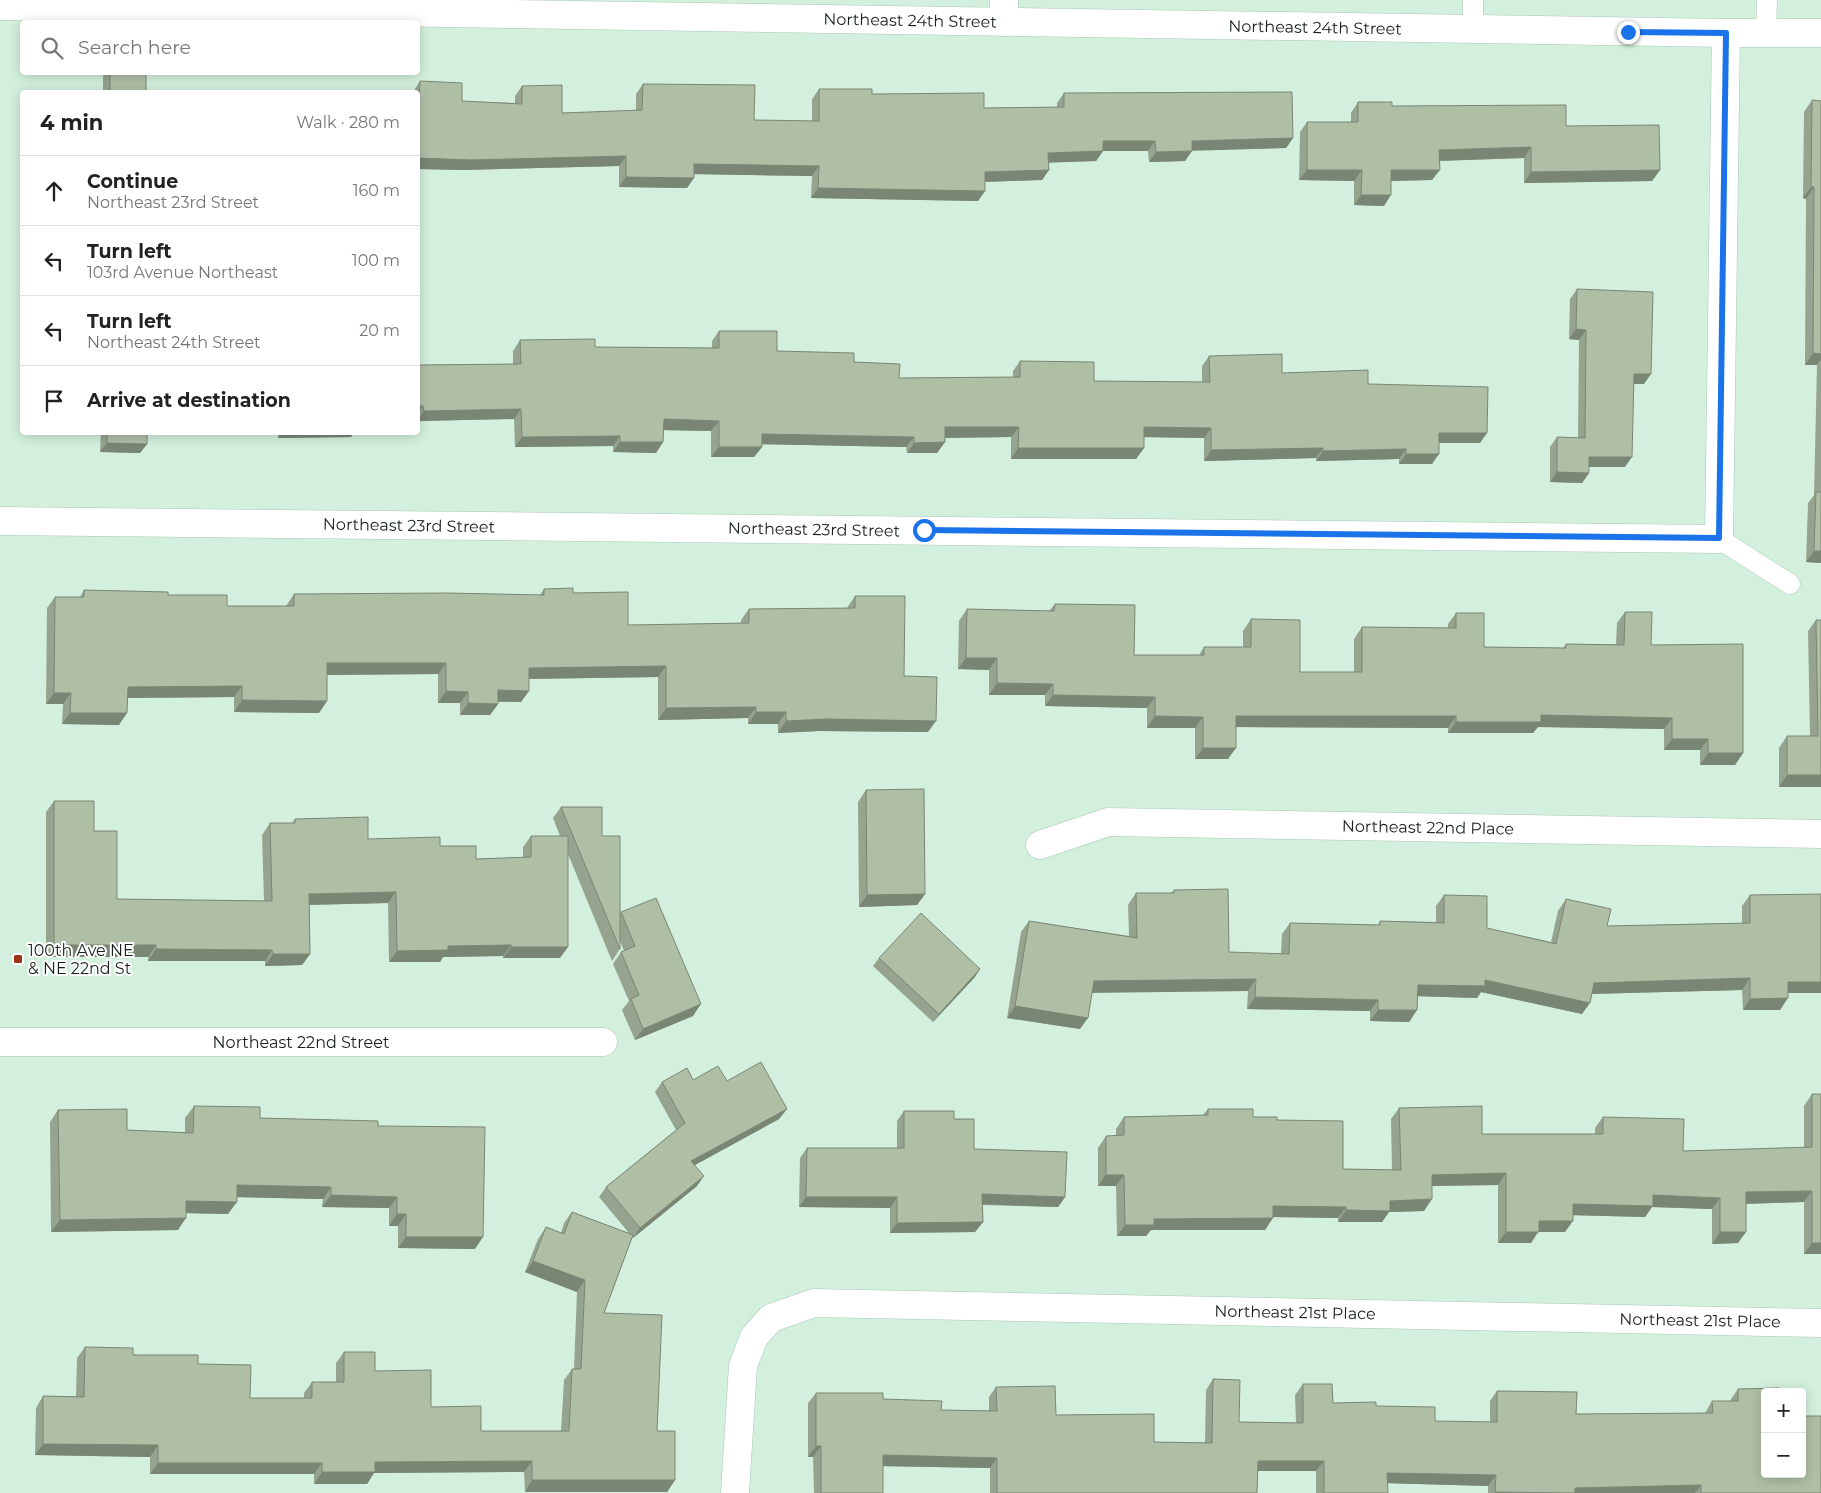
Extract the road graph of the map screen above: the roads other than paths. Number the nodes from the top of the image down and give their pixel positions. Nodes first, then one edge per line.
1 (1473, 0) edge
2 (1767, 0) edge
3 (505, 5) edge
4 (0, 6) edge
5 (1004, 11) edge
6 (1473, 29) junction
7 (1726, 33) junction
8 (1766, 33) junction
9 (1821, 33) edge
10 (0, 521) edge
11 (1719, 538) junction
12 (1790, 584) dead end
13 (1821, 834) edge
14 (1040, 845) dead end
15 (0, 1042) edge
16 (603, 1042) dead end
17 (1821, 1323) edge
18 (735, 1493) edge

1 - 6 lane
2 - 8 lane
3 - 4 street, Northeast 24th Street
3 - 5 street, Northeast 24th Street
5 - 6 street, Northeast 24th Street
6 - 7 street, Northeast 24th Street
7 - 8 street, Northeast 24th Street
7 - 11 street
8 - 9 street, Northeast 24th Street
10 - 11 street, Northeast 23rd Street
11 - 12 lane
13 - 14 street, Northeast 22nd Place
15 - 16 street, Northeast 22nd Street
17 - 18 street, Northeast 21st Place

